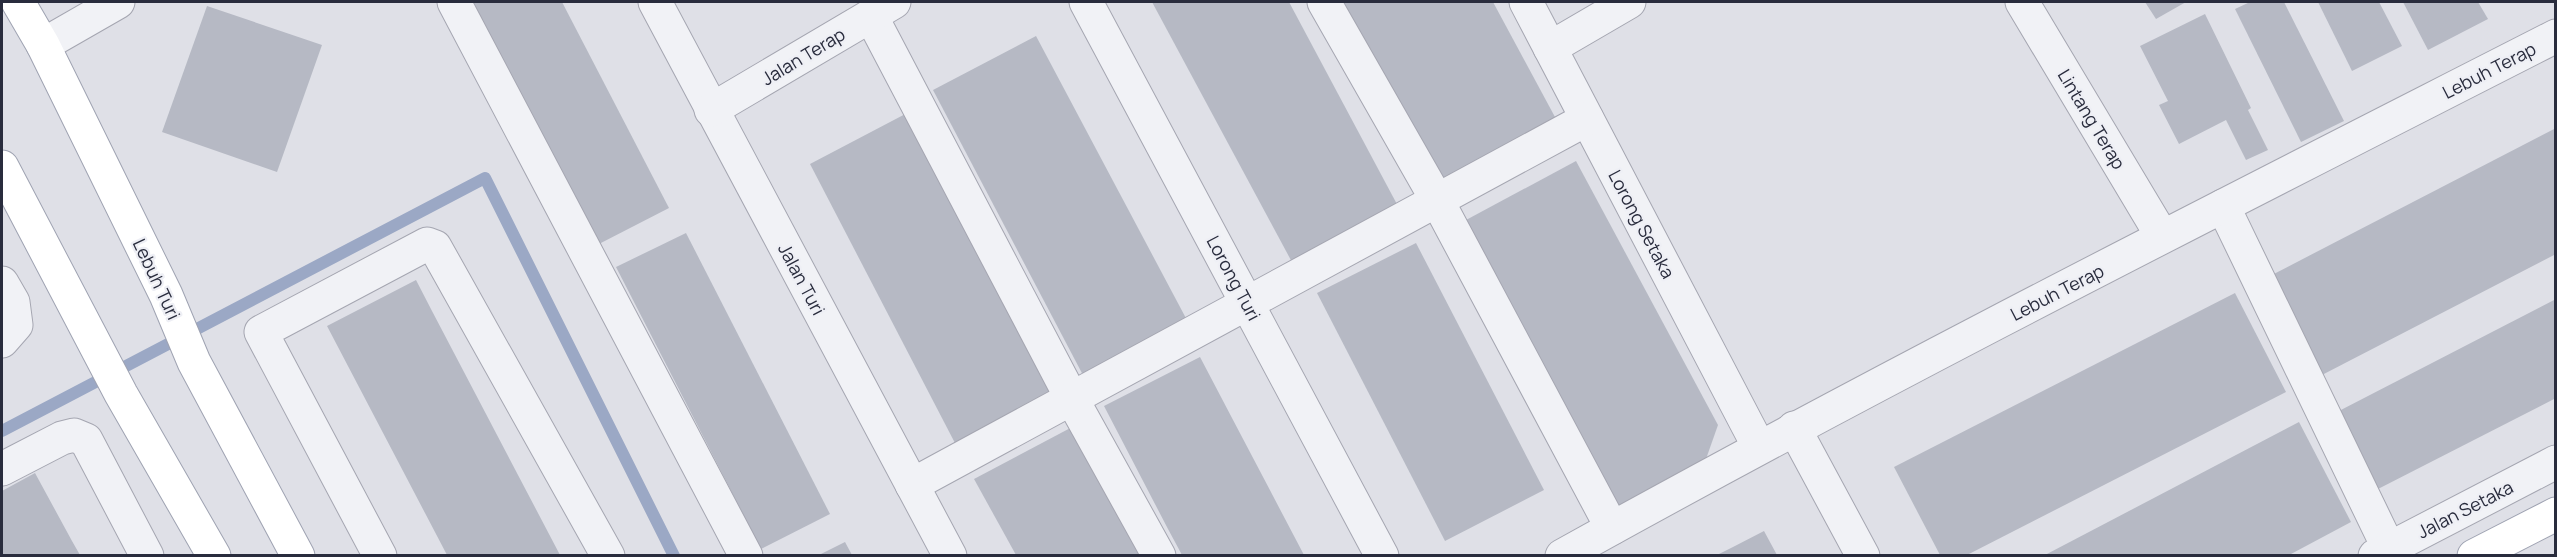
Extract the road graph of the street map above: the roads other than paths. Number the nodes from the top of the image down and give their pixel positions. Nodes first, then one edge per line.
1 (18, 2) edge
2 (454, 2) edge
3 (655, 2) edge
4 (1086, 2) edge
5 (1324, 2) edge
6 (1526, 2) edge
7 (1629, 2) edge
8 (2022, 2) edge
9 (101, 6) edge
10 (882, 9) edge
11 (2556, 36) edge
12 (43, 45) junction
13 (1550, 48) junction
14 (711, 110) junction
15 (1587, 119) junction
16 (2, 167) edge
17 (1437, 200) junction
18 (2223, 206) junction
19 (2163, 236) junction
20 (2, 283) edge
21 (1247, 303) junction
22 (9, 333) edge
23 (1072, 399) junction
24 (1794, 428) junction
25 (1759, 447) junction
26 (2556, 462) edge
27 (2, 469) edge
28 (912, 485) junction
29 (2556, 514) edge
30 (1612, 528) junction
31 (2382, 552) edge
32 (147, 555) edge
33 (214, 555) edge
34 (298, 555) edge
35 (380, 555) edge
36 (608, 555) edge
37 (746, 555) edge
38 (950, 555) edge
39 (1158, 555) edge
40 (1382, 555) edge
41 (1562, 555) edge
42 (1863, 555) edge
43 (2474, 555) edge

1 - 12 main road, Lebuh Turi
2 - 37 street
3 - 14 street, Jalan Turi
4 - 21 street, Lorong Turi
5 - 17 street
6 - 13 street, Lorong Setaka
7 - 13 street
8 - 19 street, Lintang Terap
9 - 12 street
10 - 14 street, Jalan Terap
10 - 23 street
11 - 18 street, Lebuh Terap
12 - 34 main road, Lebuh Turi
13 - 15 street, Lorong Setaka
14 - 28 street, Jalan Turi
15 - 17 street
15 - 25 street, Lorong Setaka
16 - 33 main road
17 - 21 street
17 - 30 street
18 - 19 street, Lebuh Terap
18 - 31 street
19 - 24 street, Lebuh Terap
20 - 22 street
21 - 23 street
21 - 40 street, Lorong Turi
23 - 28 street
23 - 39 street
24 - 25 street, Lebuh Terap
24 - 42 street
25 - 30 street, Lebuh Terap
26 - 31 street, Jalan Setaka
27 - 32 street
28 - 38 street, Jalan Turi
29 - 43 main road
30 - 41 street, Lebuh Terap
35 - 36 street

